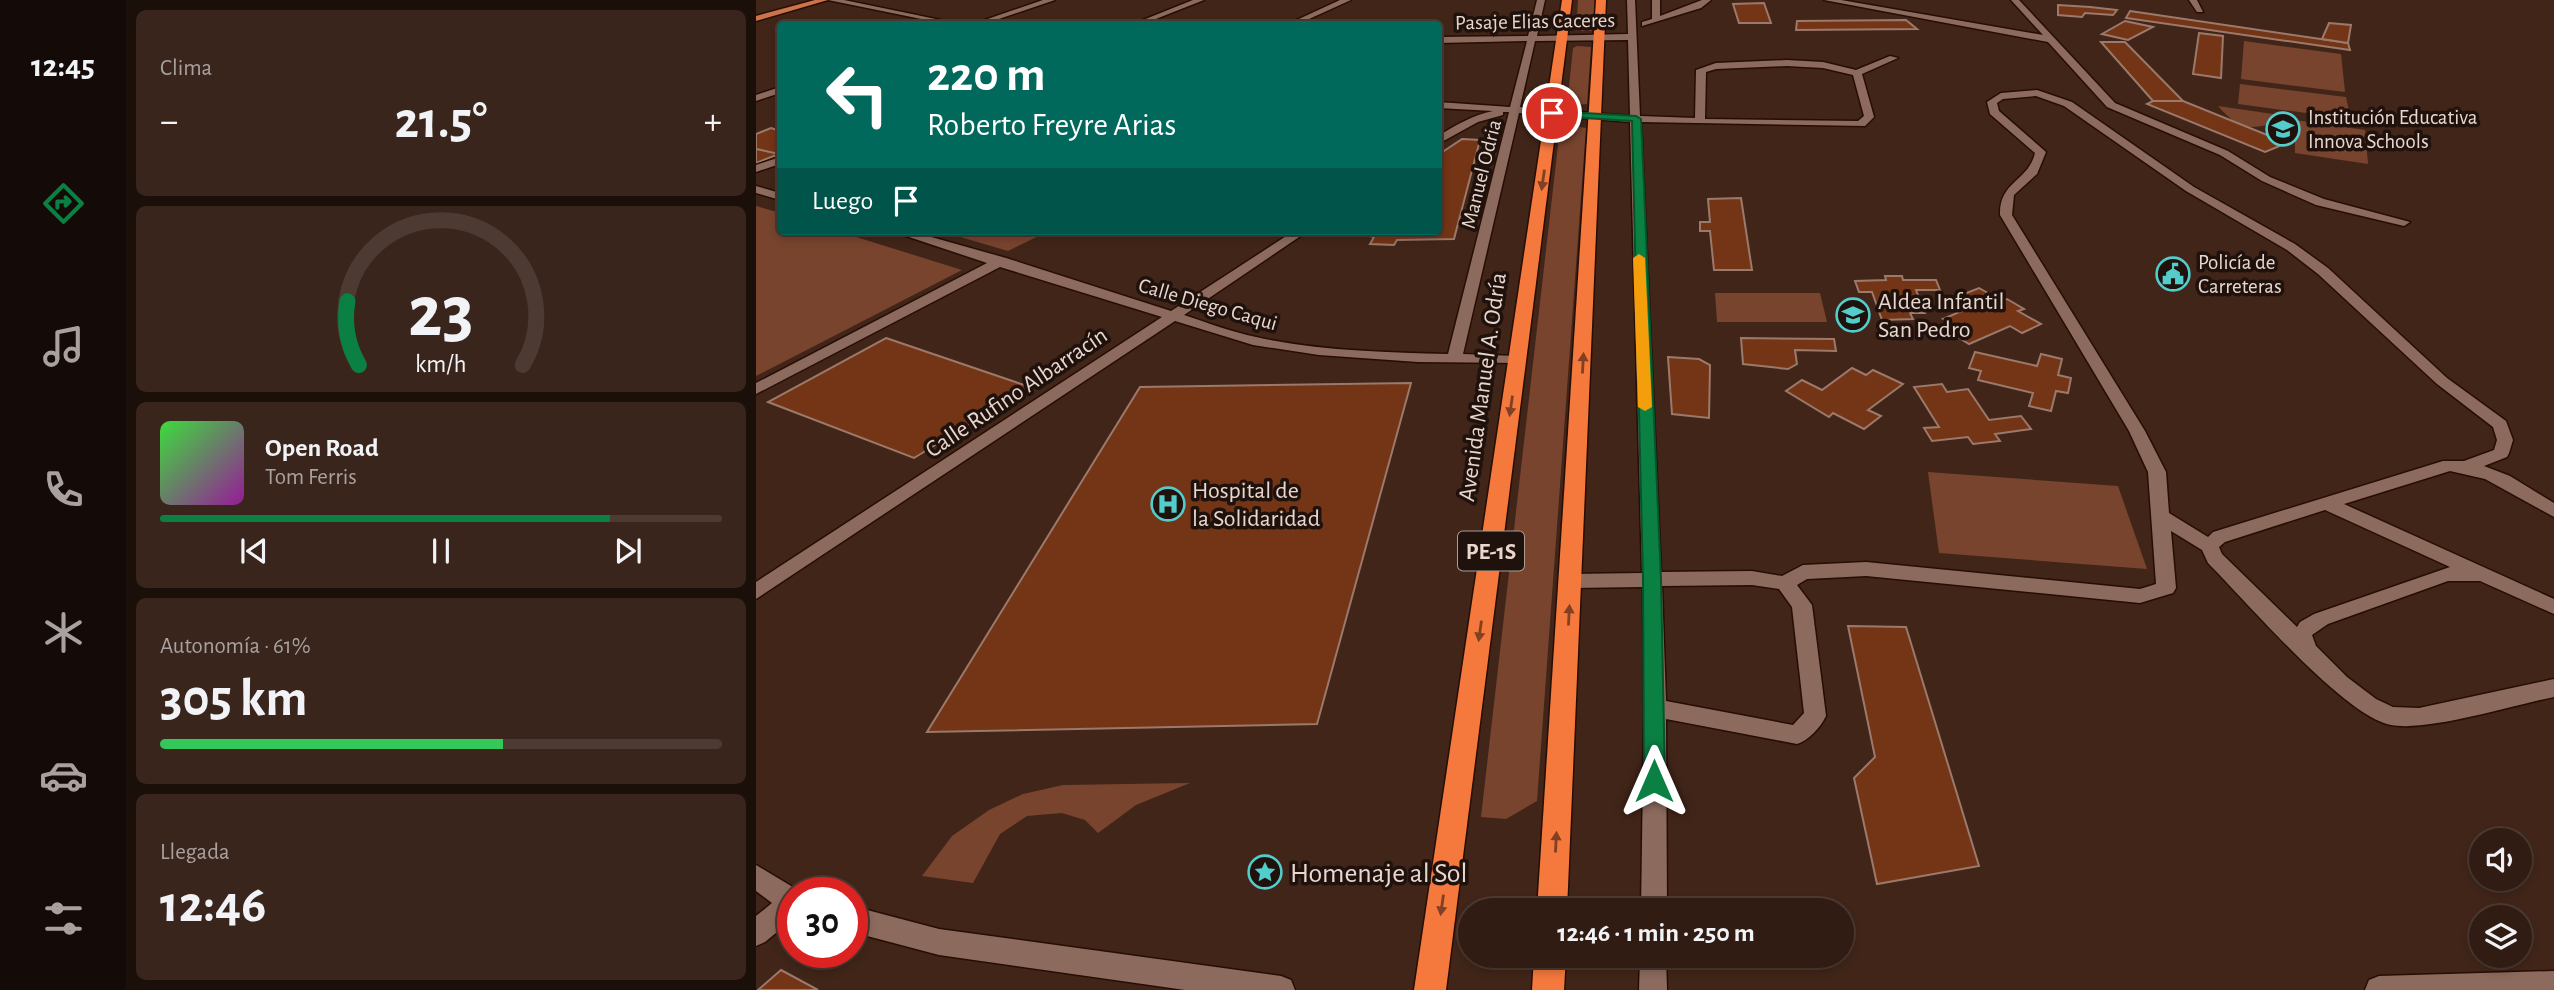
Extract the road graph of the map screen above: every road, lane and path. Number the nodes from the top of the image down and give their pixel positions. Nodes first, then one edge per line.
1 (824, 0) edge
2 (832, 0) edge
3 (1051, 0) edge
4 (1200, 0) edge
5 (1347, 0) edge
6 (1541, 0) edge
7 (1567, 0) edge
8 (1601, 0) edge
9 (1631, 0) edge
10 (1656, 0) edge
11 (1707, 0) edge
12 (1828, 0) edge
13 (1883, 0) edge
14 (2015, 0) edge
15 (2193, 0) edge
16 (2200, 10) dead end
17 (1887, 11) junction
18 (756, 19) edge
19 (1301, 20) joint
20 (1656, 20) junction
21 (940, 21) edge
22 (986, 21) edge
23 (1145, 21) edge
24 (1308, 21) edge
25 (1632, 32) junction
26 (1600, 38) junction
27 (1562, 39) junction
28 (2048, 39) junction
29 (1442, 40) edge
30 (1530, 40) junction
31 (1893, 58) dead end
32 (1857, 73) junction
33 (777, 91) edge
34 (756, 98) edge
35 (1442, 105) edge
36 (1516, 110) junction
37 (1552, 113) junction
38 (1597, 117) junction
39 (1636, 119) junction
40 (1700, 121) junction
41 (1442, 139) edge
42 (777, 161) edge
43 (756, 169) edge
44 (756, 190) edge
45 (777, 196) edge
46 (2404, 222) dead end
47 (911, 235) edge
48 (1296, 235) edge
49 (1001, 261) junction
50 (1170, 317) junction
51 (1455, 357) junction
52 (1517, 360) junction
53 (756, 389) edge
54 (2468, 466) junction
55 (2326, 503) junction
56 (2554, 510) edge
57 (2159, 515) junction
58 (2209, 546) junction
59 (2439, 555) junction
60 (2447, 574) junction
61 (1652, 579) junction
62 (1570, 582) junction
63 (2498, 582) junction
64 (1785, 583) junction
65 (756, 592) edge
66 (2263, 606) junction
67 (2554, 607) edge
68 (2321, 619) junction
69 (2307, 650) junction
70 (2554, 688) edge
71 (1655, 708) junction
72 (756, 877) edge
73 (777, 891) edge
74 (1553, 898) edge
75 (1654, 898) edge
76 (777, 915) edge
77 (868, 923) edge
78 (756, 933) edge
79 (1549, 968) edge
80 (1653, 968) edge
81 (1138, 981) edge
82 (2554, 984) edge
83 (1281, 990) edge
84 (1430, 990) edge
85 (1548, 990) edge
86 (1653, 990) edge
87 (2379, 990) edge

1 - 18 main road
2 - 21 street
3 - 22 street
4 - 23 street
5 - 19 street
6 - 30 street, Manuel Odria
7 - 27 highway, Avenida Manuel A. Odría / PE-1S
8 - 26 highway
9 - 25 street
10 - 20 street
11 - 20 street, Pasaje Elias Caceres
12 - 17 street
13 - 17 street
14 - 28 street
15 - 16 street
17 - 28 street
19 - 24 street
20 - 25 street, Pasaje Elias Caceres
25 - 26 street, Pasaje Elias Caceres
25 - 39 street
26 - 27 street, Pasaje Elias Caceres
26 - 38 highway
27 - 30 street, Pasaje Elias Caceres
27 - 37 highway, Avenida Manuel A. Odría / PE-1S
28 - 46 street
29 - 30 street, Pasaje Elias Caceres
30 - 36 street, Manuel Odria
31 - 32 street
32 - 40 street
32 - 40 street
33 - 34 street
35 - 36 street
36 - 37 street
36 - 41 street
36 - 51 street, Manuel Odria
37 - 38 street
37 -> 52 highway, Avenida Manuel A. Odría / PE-1S
38 - 39 street
62 -> 38 highway
39 - 40 street
39 - 61 street
42 - 43 street
44 - 45 street
47 - 49 street, Calle Diego Caqui
48 - 50 street, Calle Rufino Albarracín
49 - 50 street, Calle Diego Caqui
49 - 53 street
50 - 51 street, Calle Diego Caqui
50 - 65 street, Calle Rufino Albarracín
51 - 52 street, Calle Diego Caqui
52 -> 84 highway, Avenida Manuel A. Odría / PE-1S
54 - 55 street
54 - 56 street
54 - 57 street
55 - 58 street
55 - 59 street
57 - 58 street
57 - 64 street
58 - 66 street
59 - 60 street
59 - 63 street
60 - 63 street
60 - 68 street
61 - 62 street
61 - 64 street
61 - 71 street
74 -> 62 highway
63 - 67 street
64 - 71 street
66 - 68 street
66 - 69 street
68 - 69 street
69 - 70 street
71 - 75 street
72 - 73 street
76 - 78 street
77 - 81 street
79 - 85 highway
80 - 86 street
81 - 83 street
82 - 87 street

